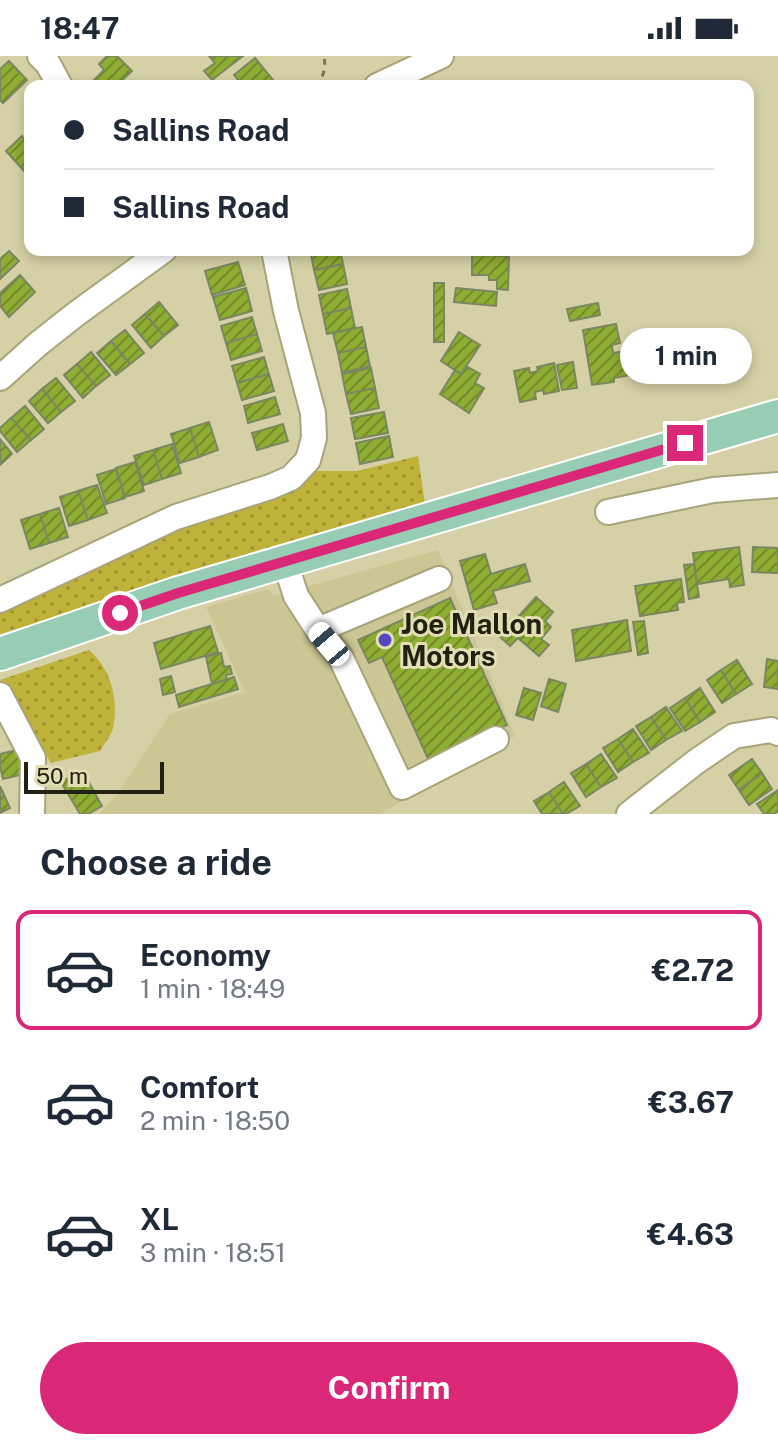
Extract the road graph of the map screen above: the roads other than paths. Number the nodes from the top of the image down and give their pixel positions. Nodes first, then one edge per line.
1 (40, 56) edge
2 (441, 56) edge
3 (57, 80) edge
4 (390, 80) edge
5 (156, 256) edge
6 (275, 256) edge
7 (0, 378) edge
8 (778, 416) edge
9 (778, 485) edge
10 (608, 512) dead end
11 (285, 562) junction
12 (439, 579) dead end
13 (0, 600) edge
14 (318, 630) junction
15 (0, 654) edge
16 (0, 695) edge
17 (778, 733) edge
18 (496, 739) dead end
19 (32, 814) edge
20 (629, 814) edge

1 - 3 street
2 - 4 street
5 - 7 street
6 - 13 street
8 - 11 main road
9 - 10 street
11 - 14 street
11 - 15 main road
12 - 14 street
14 - 18 street
16 - 19 street
17 - 20 street

